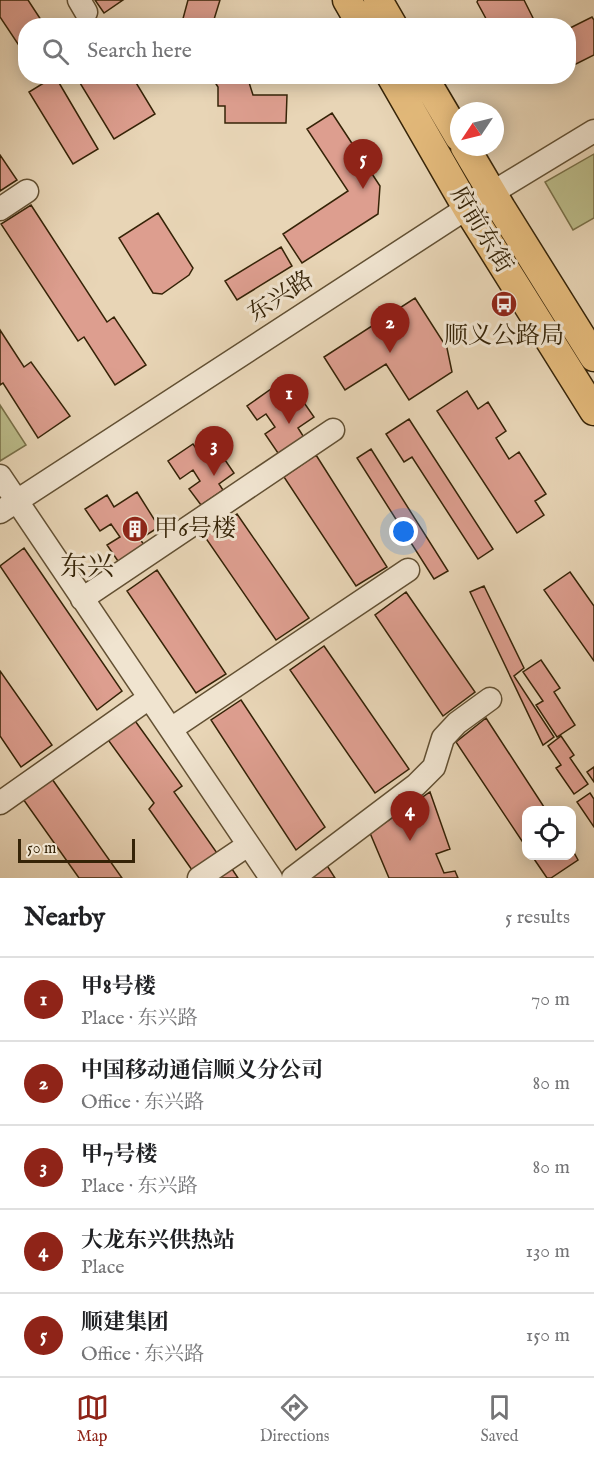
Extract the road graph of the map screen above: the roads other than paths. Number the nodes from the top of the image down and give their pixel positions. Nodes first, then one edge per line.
1 (347, 0) edge
2 (378, 0) edge
3 (357, 18) edge
4 (388, 18) edge
5 (396, 84) edge
6 (428, 84) edge
7 (450, 122) edge
8 (594, 131) edge
9 (470, 156) edge
10 (27, 191) dead end
11 (492, 193) junction
12 (467, 208) junction
13 (0, 209) edge
14 (594, 357) edge
15 (594, 411) edge
16 (333, 430) dead end
17 (0, 476) edge
18 (9, 506) edge
19 (408, 570) dead end
20 (82, 599) junction
21 (149, 698) junction
22 (490, 699) dead end
23 (171, 729) junction
24 (0, 803) edge
25 (248, 844) junction
26 (199, 878) edge
27 (271, 878) edge
28 (293, 878) edge

1 - 3 main road
2 - 4 main road
5 - 12 main road, 府前东街
6 - 7 main road
8 - 11 street, 东兴路
9 - 11 main road, 府前东街
10 - 13 street
11 - 12 street, 东兴路
11 - 14 main road, 府前东街
12 - 15 main road, 府前东街
12 - 18 street, 东兴路
16 - 20 street
17 - 18 street
18 - 20 street
19 - 23 street
20 - 21 street
21 - 23 street
21 - 24 street
22 - 28 street
23 - 25 street
25 - 26 street
25 - 27 street

